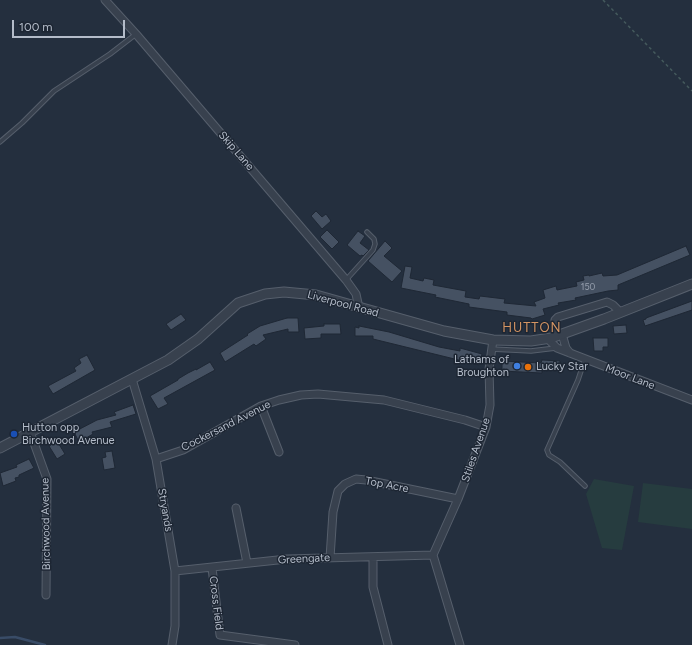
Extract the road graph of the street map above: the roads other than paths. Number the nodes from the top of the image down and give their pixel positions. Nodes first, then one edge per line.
1 (105, 0) edge
2 (136, 34) junction
3 (0, 142) edge
4 (367, 232) dead end
5 (346, 280) junction
6 (692, 284) edge
7 (359, 308) junction
8 (620, 312) junction
9 (555, 337) junction
10 (493, 340) junction
11 (557, 348) junction
12 (491, 349) junction
13 (570, 353) junction
14 (585, 359) junction
15 (132, 379) junction
16 (692, 400) edge
17 (261, 406) junction
18 (486, 427) junction
19 (30, 432) junction
20 (0, 448) edge
21 (279, 452) dead end
22 (156, 459) junction
23 (585, 486) dead end
24 (458, 500) junction
25 (236, 508) dead end
26 (433, 555) junction
27 (373, 557) junction
28 (330, 558) junction
29 (247, 563) junction
30 (212, 568) junction
31 (175, 571) junction
32 (46, 595) dead end
33 (172, 645) edge
34 (294, 645) edge
35 (388, 645) edge
36 (460, 645) edge

1 - 2 street, Skip Lane
2 - 3 lane
2 - 5 street, Skip Lane
4 - 5 lane
5 - 7 street, Skip Lane
6 - 8 street, Liverpool Road
7 - 10 street, Liverpool Road
7 - 15 street, Liverpool Road
8 - 9 street, Liverpool Road
8 - 9 street
9 - 10 street, Liverpool Road
9 - 11 street, Moor Lane
9 - 13 street
10 - 12 street, Stiles Avenue
11 - 12 lane
11 - 13 street, Moor Lane
12 - 18 street, Stiles Avenue
13 - 14 street, Moor Lane
14 - 16 street, Moor Lane
14 - 23 lane
15 - 19 street, Liverpool Road
15 - 22 street, Stryands
17 - 18 street, Cockersand Avenue
17 - 21 street
17 - 22 street, Cockersand Avenue
18 - 24 street, Stiles Avenue
19 - 20 street, Liverpool Road
19 - 32 street, Birchwood Avenue
22 - 31 street, Stryands
24 - 26 street, Stiles Avenue
24 - 28 street, Top Acre
25 - 29 street
26 - 27 street, Greengate
26 - 36 street
27 - 28 street, Greengate
27 - 35 street
28 - 29 street, Greengate
29 - 30 street, Greengate
30 - 31 street, Greengate
30 - 34 street, Cross Field
31 - 33 street, Stryands

